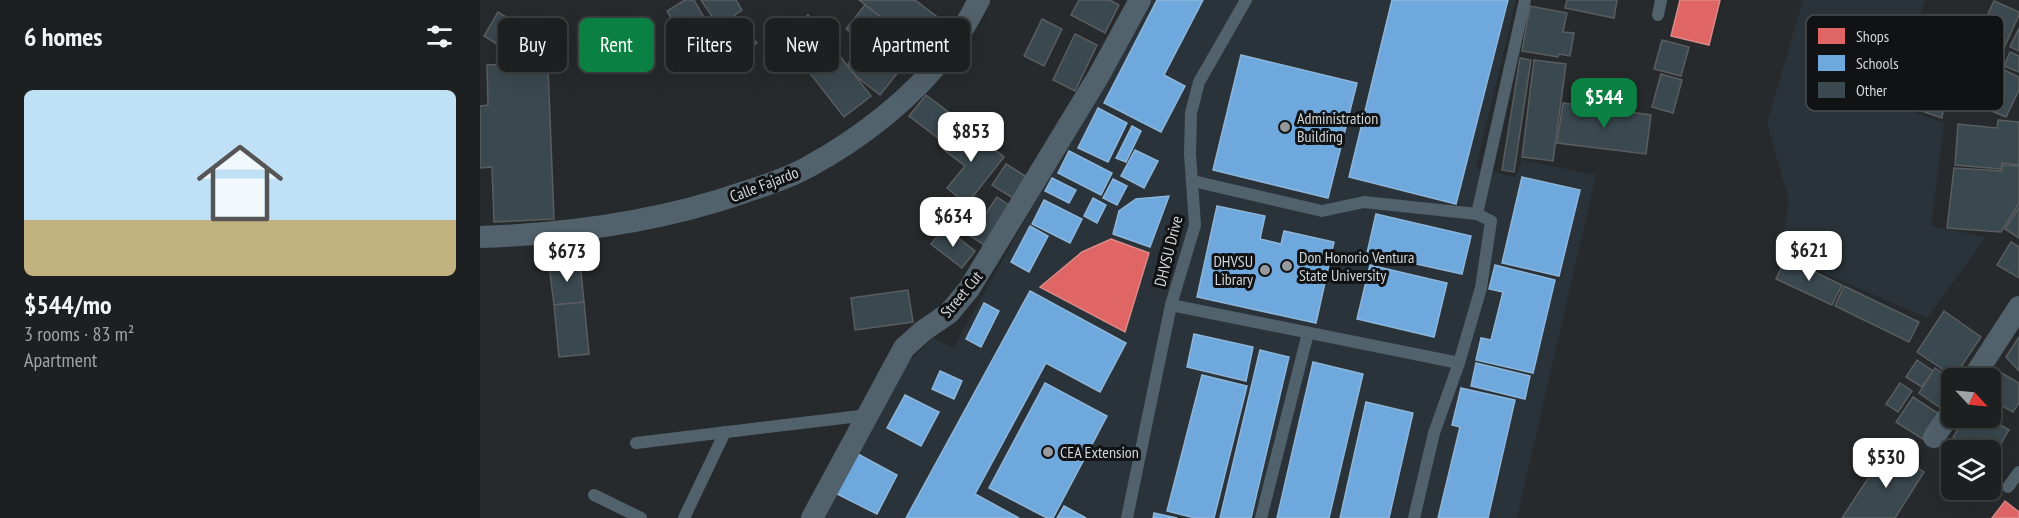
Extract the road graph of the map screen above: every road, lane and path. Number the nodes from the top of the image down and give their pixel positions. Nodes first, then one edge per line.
1 (979, 0) edge
2 (1140, 0) edge
3 (1246, 0) edge
4 (1525, 0) edge
5 (1661, 0) edge
6 (1658, 15) dead end
7 (1193, 181) junction
8 (1477, 214) junction
9 (480, 237) edge
10 (1171, 305) junction
11 (2019, 307) edge
12 (1308, 333) junction
13 (1459, 363) junction
14 (1979, 368) edge
15 (868, 415) junction
16 (1941, 427) edge
17 (725, 432) junction
18 (1934, 437) dead end
19 (636, 442) dead end
20 (2019, 472) edge
21 (2008, 487) dead end
22 (594, 495) dead end
23 (641, 518) edge
24 (684, 518) edge
25 (812, 518) edge
26 (1127, 518) edge
27 (1261, 518) edge
28 (1414, 518) edge

1 - 9 street, Calle Fajardo
2 - 15 street, Street Cut
3 - 7 lane, DHVSU Drive
4 - 8 lane
5 - 6 lane
7 - 8 lane
7 - 10 lane, DHVSU Drive
8 - 13 lane
10 - 12 lane
10 - 26 lane, DHVSU Drive
11 - 14 street
12 - 13 lane
12 - 27 lane
13 - 28 lane
15 - 17 lane
15 - 25 street, Street Cut
16 - 18 street
17 - 19 lane
17 - 24 lane
20 - 21 lane
22 - 23 lane

